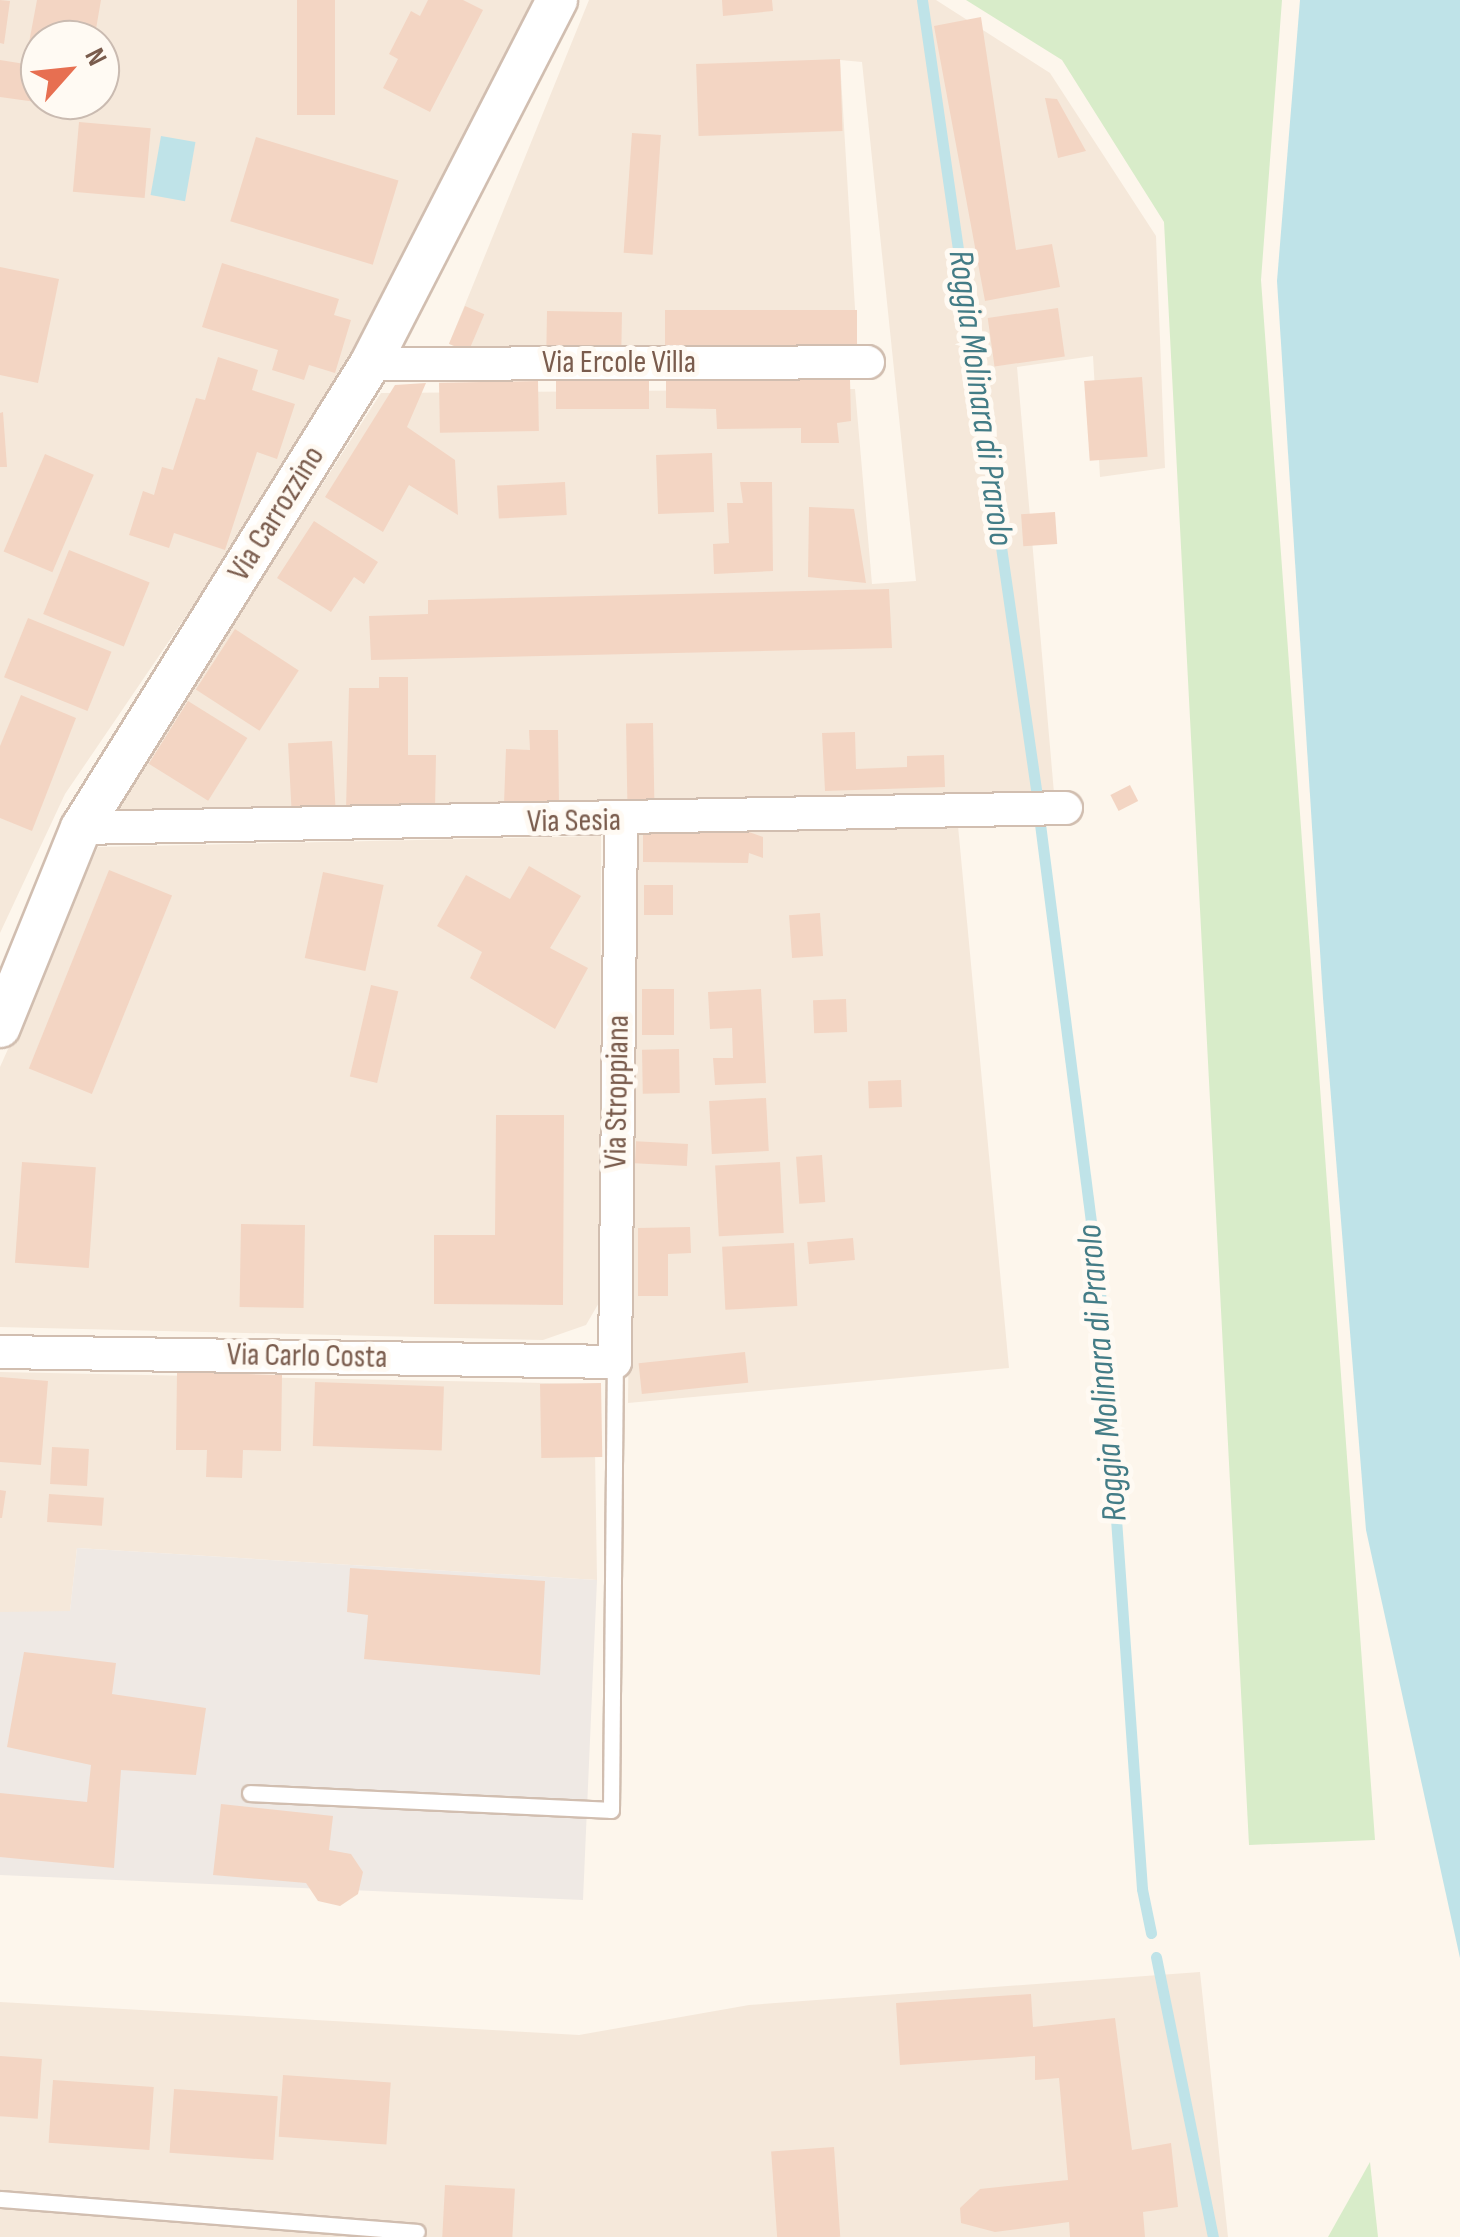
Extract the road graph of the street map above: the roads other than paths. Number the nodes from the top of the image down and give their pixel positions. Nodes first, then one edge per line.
1 (557, 0) edge
2 (868, 362) dead end
3 (370, 364) junction
4 (1066, 808) dead end
5 (621, 822) junction
6 (81, 828) junction
7 (0, 1027) edge
8 (0, 1352) edge
9 (614, 1362) junction
10 (250, 1793) dead end
11 (0, 2198) edge
12 (416, 2232) dead end

1 - 3 street, Via Carrozzino
2 - 3 street, Via Ercole Villa
3 - 6 street, Via Carrozzino
4 - 5 street, Via Sesia
5 - 6 street, Via Sesia
5 - 9 street, Via Stroppiana
6 - 7 street, Via Carrozzino
8 - 9 street, Via Carlo Costa
9 - 10 lane
11 - 12 lane

